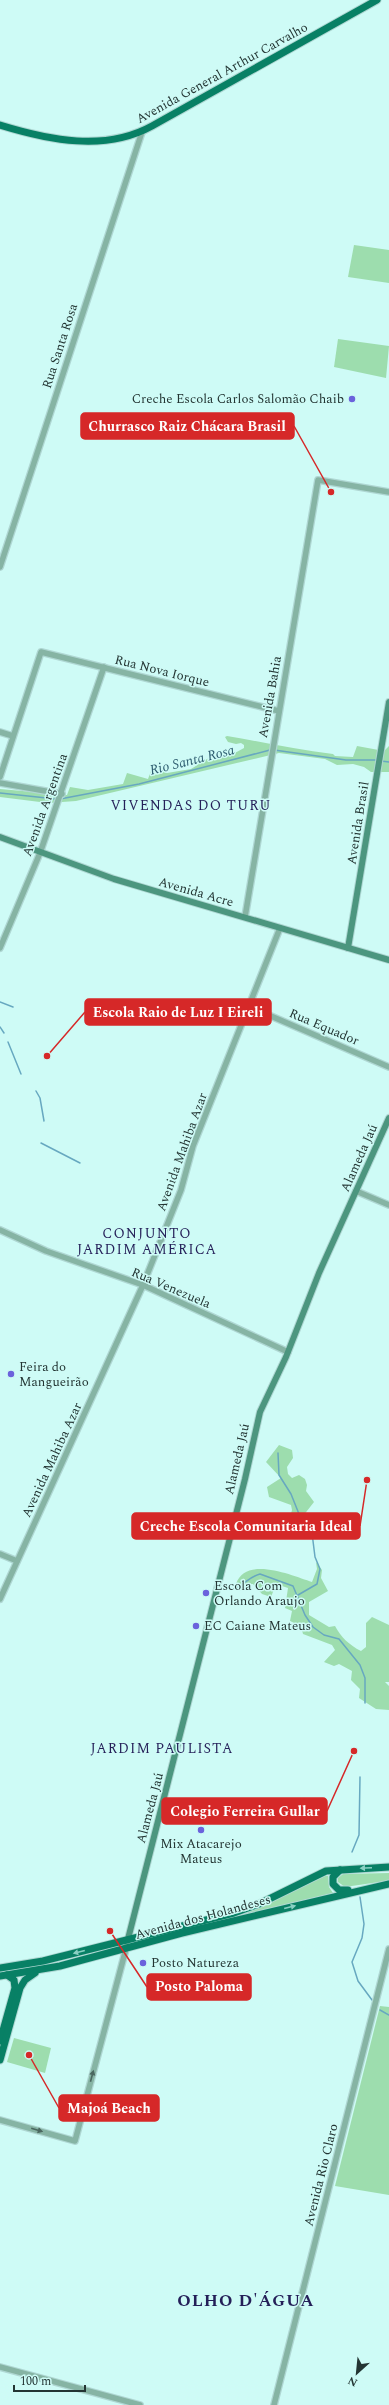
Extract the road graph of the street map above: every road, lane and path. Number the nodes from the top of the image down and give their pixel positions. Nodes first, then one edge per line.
1 (377, 0) edge
2 (0, 125) edge
3 (142, 132) junction
4 (389, 492) edge
5 (0, 567) edge
6 (104, 668) junction
7 (389, 702) edge
8 (279, 711) junction
9 (0, 732) edge
10 (13, 736) junction
11 (0, 777) edge
12 (0, 783) edge
13 (62, 794) junction
14 (0, 837) edge
15 (40, 853) junction
16 (245, 918) junction
17 (280, 928) junction
18 (0, 948) edge
19 (348, 948) junction
20 (389, 960) edge
21 (250, 1007) junction
22 (389, 1067) edge
23 (389, 1118) edge
24 (356, 1191) junction
25 (389, 1205) edge
26 (0, 1230) edge
27 (143, 1285) junction
28 (288, 1352) junction
29 (0, 1554) edge
30 (17, 1561) junction
31 (0, 1599) edge
32 (389, 1867) edge
33 (342, 1869) junction
34 (389, 1884) edge
35 (360, 1890) junction
36 (128, 1939) junction
37 (117, 1942) junction
38 (126, 1949) junction
39 (389, 1949) edge
40 (0, 1968) edge
41 (37, 1972) junction
42 (4, 1976) edge
43 (0, 2041) edge
44 (0, 2060) edge
45 (0, 2120) edge
46 (0, 2367) edge
47 (140, 2405) edge
48 (274, 2405) edge

1 - 3 main road, Avenida General Arthur Carvalho
2 - 3 main road, Avenida General Arthur Carvalho
3 - 5 street, Rua Santa Rosa
4 - 8 street, Avenida Bahia
6 - 8 street, Rua Nova Iorque
6 - 10 street, Rua Nova Iorque
6 - 13 street, Avenida Argentina
7 - 19 main road, Avenida Brasil
8 - 16 street, Avenida Bahia
9 - 10 street
10 - 11 street
12 - 13 street
13 - 15 street, Avenida Argentina
14 - 15 main road, Avenida Acre
15 - 16 main road, Avenida Acre
15 - 18 street, Avenida Argentina
16 - 17 main road, Avenida Acre
17 - 19 main road, Avenida Acre
17 - 21 street, Avenida Mahiba Azar
19 - 20 main road, Avenida Acre
21 - 22 street, Rua Equador
21 - 27 street, Avenida Mahiba Azar
23 - 24 main road, Alameda Jaú
24 - 25 street
24 - 28 main road, Alameda Jaú
26 - 27 street, Rua Venezuela
27 - 28 street, Rua Venezuela
27 - 30 street, Avenida Mahiba Azar
28 - 36 main road, Alameda Jaú
29 - 30 street
30 - 31 street, Avenida Mahiba Azar
32 -> 33 main road, Avenida dos Holandeses
33 - 35 main road
33 - 36 main road, Avenida dos Holandeses
34 - 35 main road, Avenida dos Holandeses
38 -> 35 main road, Avenida dos Holandeses
36 - 37 main road, Avenida dos Holandeses
36 - 38 street
37 - 38 main road
37 -> 40 main road, Avenida dos Holandeses
38 - 41 main road, Avenida dos Holandeses
45 -> 38 street
39 - 48 street, Avenida Rio Claro
41 - 42 main road, Avenida dos Holandeses
41 - 44 main road
42 - 43 main road
46 - 47 street

